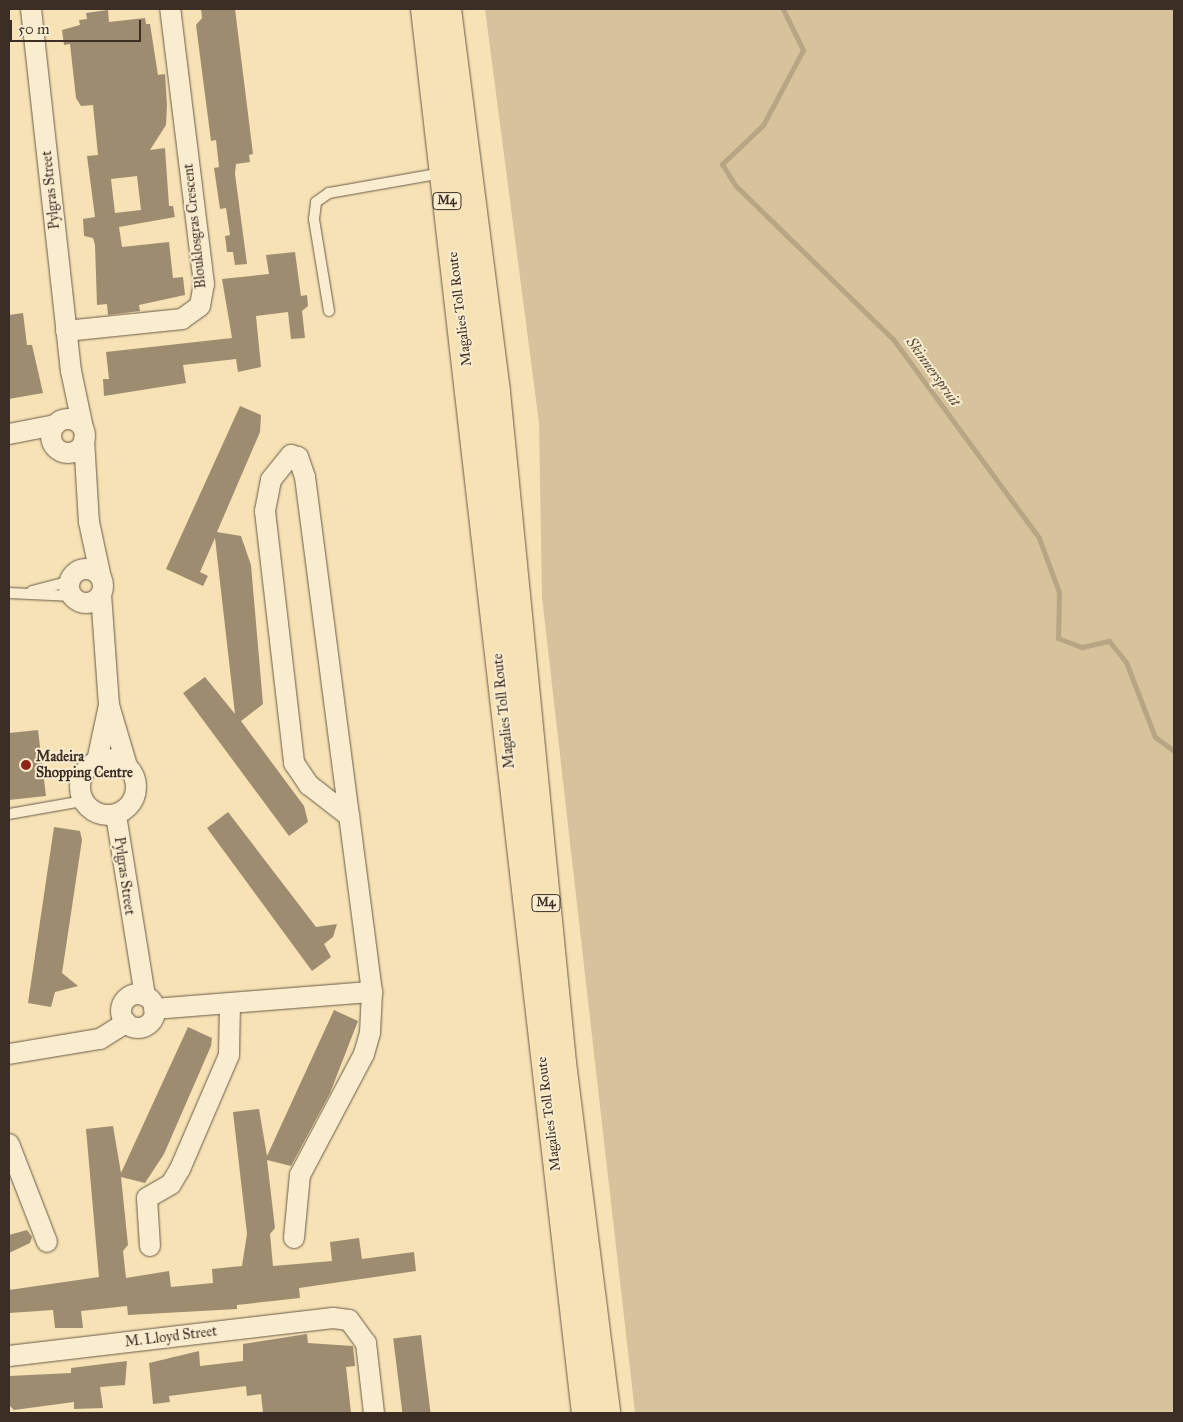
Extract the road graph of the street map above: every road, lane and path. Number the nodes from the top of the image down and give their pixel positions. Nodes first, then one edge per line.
1 (31, 9) edge
2 (170, 9) edge
3 (425, 9) edge
4 (447, 9) edge
5 (444, 173) junction
6 (329, 311) dead end
7 (66, 331) junction
8 (71, 371) junction
9 (57, 423) junction
10 (15, 433) edge
11 (84, 433) junction
12 (57, 448) junction
13 (86, 499) junction
14 (89, 522) junction
15 (101, 586) junction
16 (75, 587) junction
17 (9, 593) edge
18 (21, 594) junction
19 (104, 646) junction
20 (109, 705) junction
21 (97, 761) junction
22 (128, 766) junction
23 (83, 801) junction
24 (9, 814) edge
25 (116, 815) junction
26 (349, 816) junction
27 (132, 936) junction
28 (372, 992) junction
29 (125, 1001) junction
30 (150, 1003) junction
31 (230, 1003) junction
32 (126, 1023) junction
33 (9, 1054) edge
34 (9, 1144) edge
35 (294, 1238) dead end
36 (47, 1242) dead end
37 (150, 1246) dead end
38 (9, 1356) edge
39 (374, 1413) edge
40 (586, 1413) edge
41 (606, 1413) edge

1 - 7 street, Pylgras Street
2 - 7 street, Blouklosgras Crescent
3 - 5 highway, Magalies Toll Route / M4
4 - 41 highway, Magalies Toll Route / M4
5 - 6 lane
5 - 40 highway, Magalies Toll Route / M4
7 - 8 street, Pylgras Street
8 - 9 street, Pylgras Street
8 - 11 street, Pylgras Street
9 - 10 street
9 - 11 street
9 - 12 street, Pylgras Street
10 - 12 street
11 - 12 street
11 - 13 street, Pylgras Street
12 - 13 street, Pylgras Street
13 - 14 street, Pylgras Street
14 - 15 street, Pylgras Street
14 - 16 street, Pylgras Street
15 - 16 street
15 - 16 street
15 - 19 street, Pylgras Street
16 - 18 lane
16 - 18 lane
16 - 19 street, Pylgras Street
17 - 18 lane
19 - 20 street, Pylgras Street
20 - 21 street, Pylgras Street
20 - 22 street, Pylgras Street
21 - 22 street
21 - 23 street
22 - 25 street
23 - 24 lane
23 - 25 street
25 - 27 street, Pylgras Street
26 - 26 street
26 - 28 street
27 - 29 street, Pylgras Street
27 - 30 street, Pylgras Street
28 - 31 street
28 - 35 street
29 - 30 street
29 - 32 street
30 - 31 street
30 - 32 street
31 - 37 street
32 - 33 street
34 - 36 street
38 - 39 street, M. Lloyd Street

